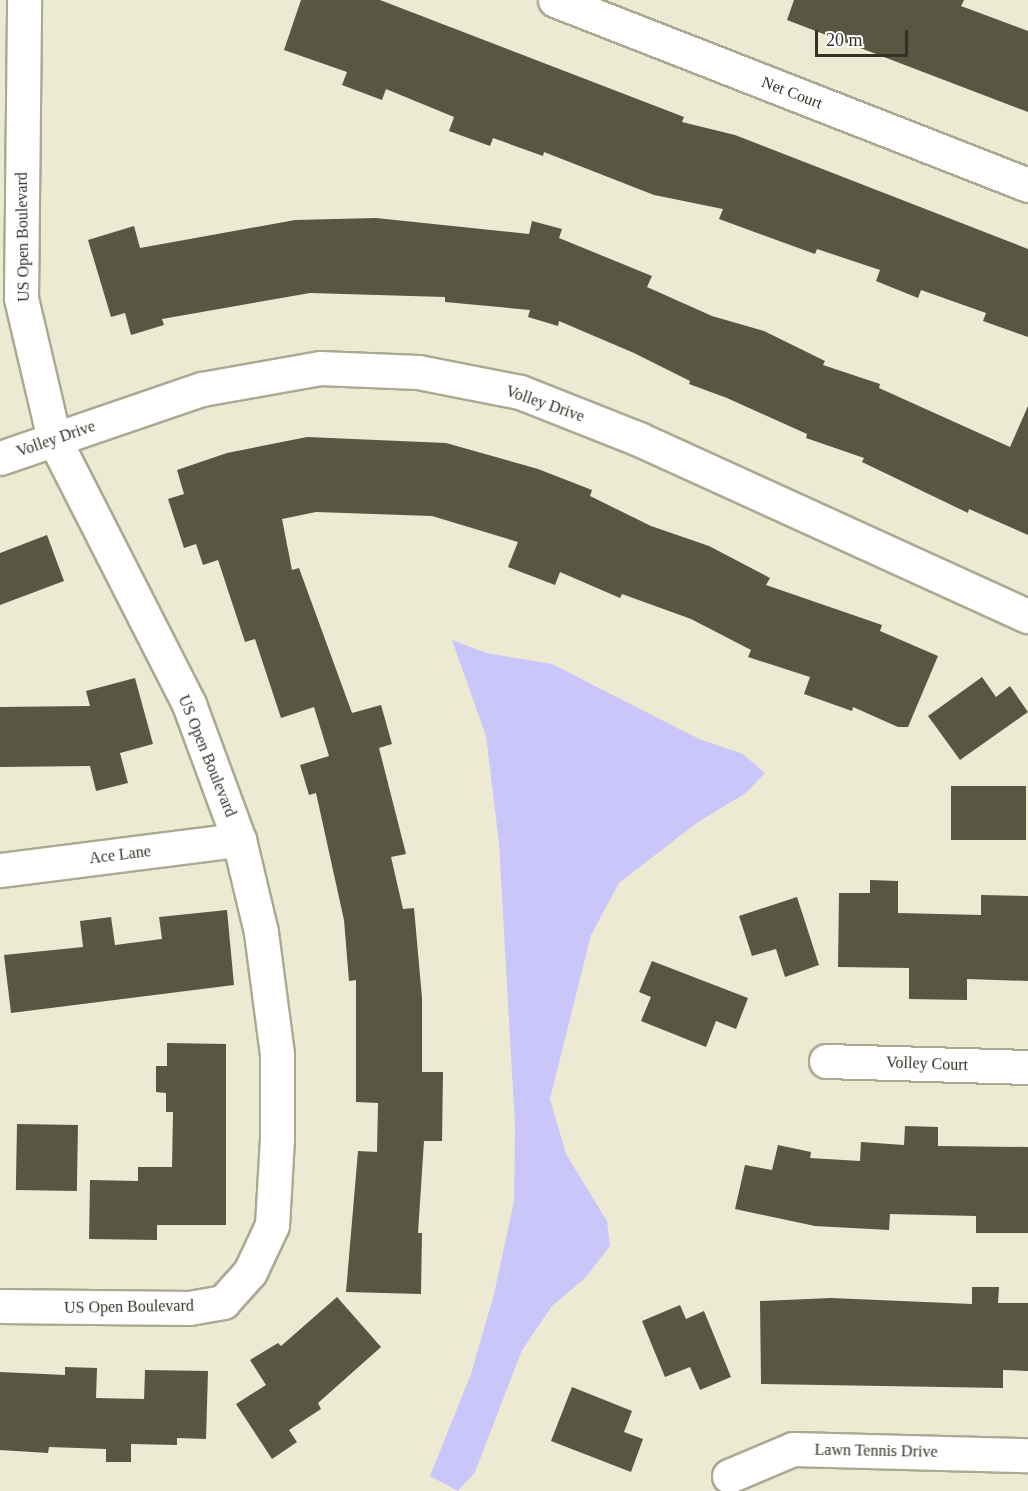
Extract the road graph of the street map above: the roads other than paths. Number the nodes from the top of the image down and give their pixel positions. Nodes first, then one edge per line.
1 (24, 0) edge
2 (555, 0) edge
3 (12, 53) edge
4 (1028, 185) edge
5 (54, 439) junction
6 (0, 458) edge
7 (1028, 616) edge
8 (240, 840) junction
9 (0, 870) edge
10 (826, 1060) dead end
11 (1028, 1067) edge
12 (0, 1306) edge
13 (1028, 1455) edge
14 (729, 1476) dead end

1 - 3 street, US Open Boulevard
2 - 4 street, Net Court
3 - 5 street, US Open Boulevard
5 - 6 street, Volley Drive
5 - 7 street, Volley Drive
5 - 8 street, US Open Boulevard
8 - 9 street, Ace Lane
8 - 12 street, US Open Boulevard
10 - 11 street, Volley Court
13 - 14 street, Lawn Tennis Drive

